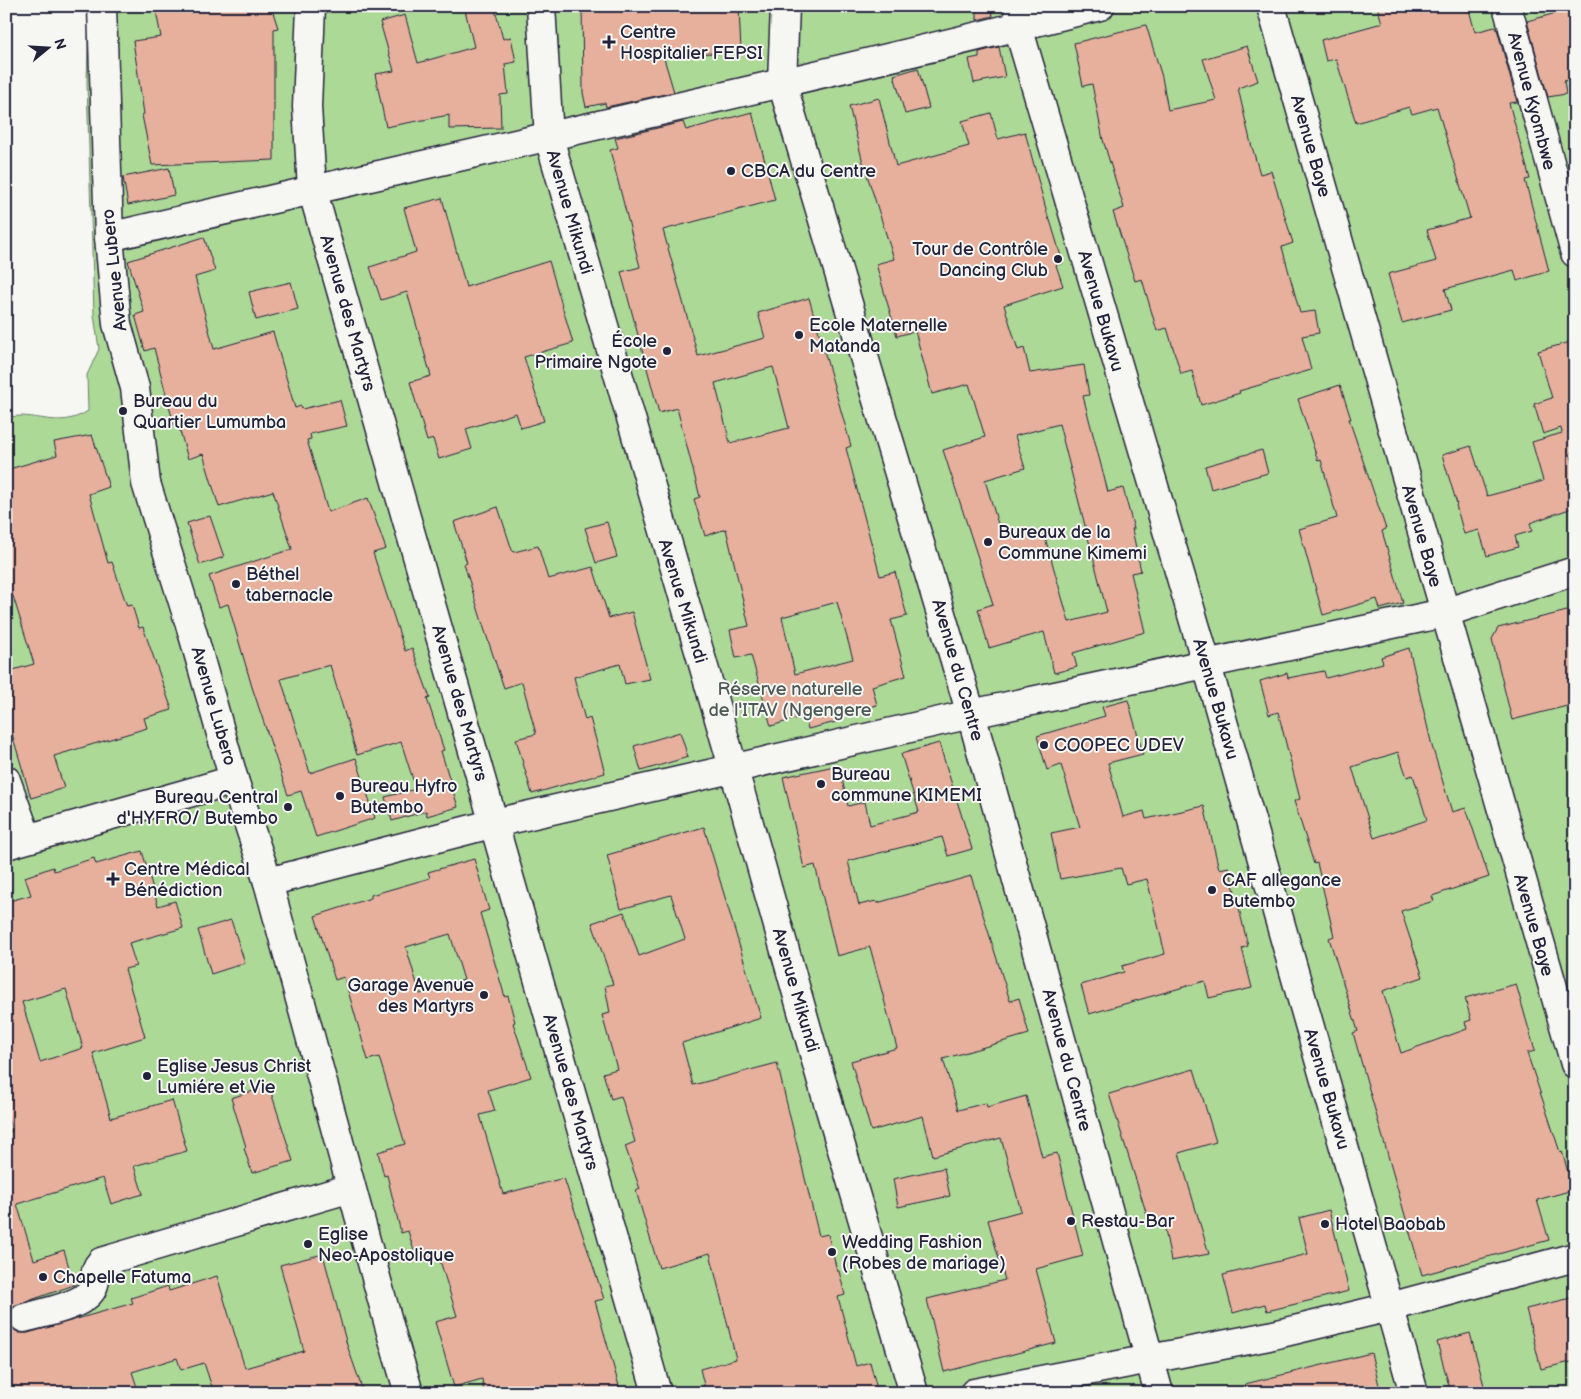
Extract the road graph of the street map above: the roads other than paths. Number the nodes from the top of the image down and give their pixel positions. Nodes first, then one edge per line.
1 (102, 6) edge
2 (311, 6) edge
3 (541, 6) edge
4 (785, 6) edge
5 (1100, 6) edge
6 (1271, 6) edge
7 (1507, 6) edge
8 (1018, 17) edge
9 (782, 83) junction
10 (549, 138) junction
11 (312, 189) junction
12 (108, 237) junction
13 (1575, 253) edge
14 (1575, 571) edge
15 (1444, 613) junction
16 (1206, 662) junction
17 (971, 714) junction
18 (734, 770) junction
19 (6, 780) edge
20 (234, 780) junction
21 (495, 823) junction
22 (17, 841) edge
23 (268, 882) junction
24 (1575, 1064) edge
25 (351, 1188) junction
26 (1575, 1257) edge
27 (1390, 1307) junction
28 (24, 1318) dead end
29 (1149, 1358) junction
30 (409, 1393) edge
31 (657, 1393) edge
32 (914, 1393) edge
33 (974, 1393) edge
34 (1159, 1393) edge
35 (1414, 1393) edge

1 - 12 street, Avenue Lubero
2 - 11 street, Avenue des Martyrs
3 - 10 street, Avenue Mikundi
4 - 9 street, Avenue du Centre
5 - 8 street
6 - 15 street, Avenue Baye
7 - 13 street, Avenue Kyombwe
8 - 9 street
8 - 16 street, Avenue Bukavu
9 - 10 street
9 - 17 street, Avenue du Centre
10 - 11 street
10 - 18 street, Avenue Mikundi
11 - 12 street
11 - 21 street, Avenue des Martyrs
12 - 20 street, Avenue Lubero
14 - 15 street
15 - 16 street
15 - 24 street, Avenue Baye
16 - 17 street
16 - 27 street, Avenue Bukavu
17 - 18 street
17 - 29 street, Avenue du Centre
18 - 21 street
18 - 32 street, Avenue Mikundi
19 - 22 street
20 - 22 street
20 - 23 street, Avenue Lubero
21 - 23 street
21 - 31 street, Avenue des Martyrs
23 - 25 street, Avenue Lubero
25 - 28 street
25 - 30 street, Avenue Lubero
26 - 27 street
27 - 29 street
27 - 35 street, Avenue Bukavu
29 - 33 street
29 - 34 street, Avenue du Centre

